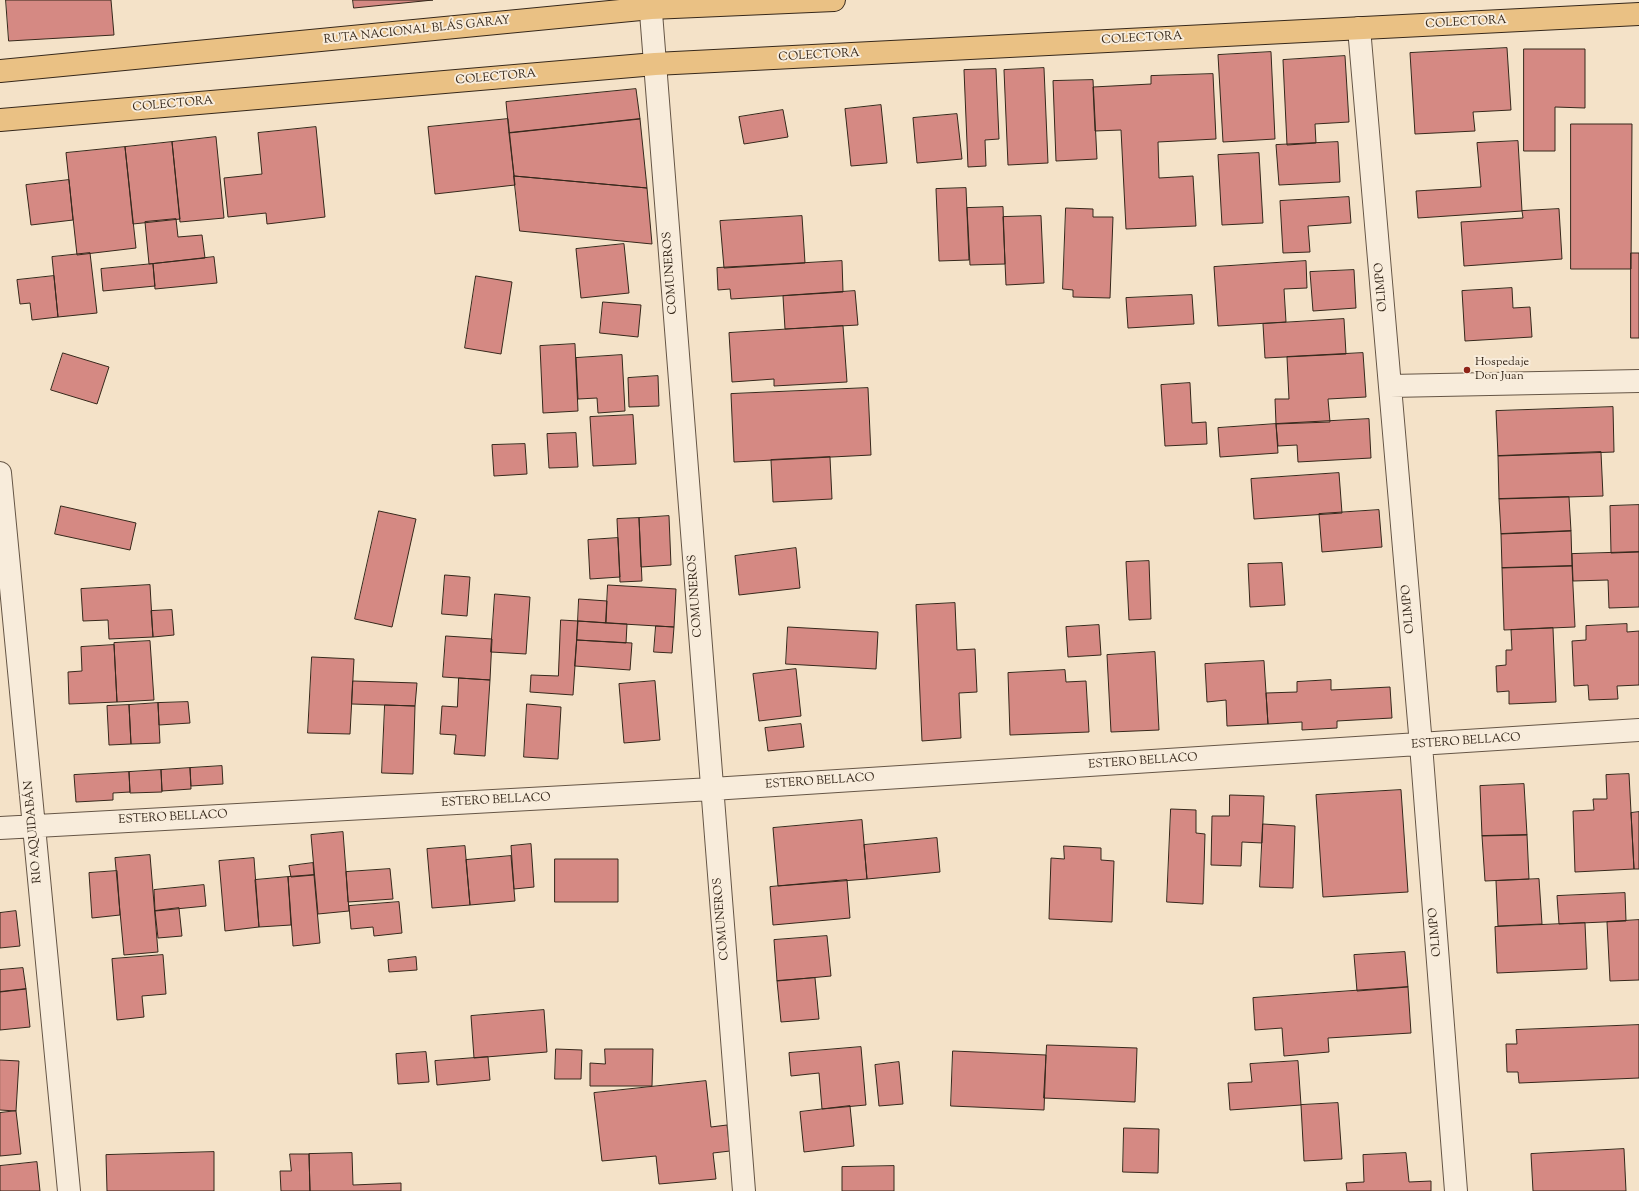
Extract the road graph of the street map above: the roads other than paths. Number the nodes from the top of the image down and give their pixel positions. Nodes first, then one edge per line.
1 (834, 0) edge
2 (650, 4) edge
3 (1639, 14) edge
4 (1359, 28) junction
5 (655, 64) junction
6 (0, 71) edge
7 (0, 120) edge
8 (1639, 381) edge
9 (1390, 386) junction
10 (0, 473) edge
11 (1639, 730) edge
12 (1421, 745) junction
13 (712, 789) junction
14 (33, 826) junction
15 (0, 828) edge
16 (69, 1191) edge
17 (744, 1191) edge
18 (1456, 1191) edge

1 - 2 main road, RUTA NACIONAL BLÁS GARAY
2 - 5 street, COMUNEROS
2 - 6 main road, RUTA NACIONAL BLÁS GARAY
3 - 4 main road, COLECTORA
4 - 5 main road, COLECTORA
4 - 9 street, OLIMPO
5 - 7 main road, COLECTORA
5 - 13 street, COMUNEROS
8 - 9 street
9 - 12 street, OLIMPO
10 - 14 street, RIO AQUIDABÁN
11 - 12 street, ESTERO BELLACO
12 - 13 street, ESTERO BELLACO
12 - 18 street, OLIMPO
13 - 14 street, ESTERO BELLACO
13 - 17 street, COMUNEROS
14 - 15 street, ESTERO BELLACO
14 - 16 street, RIO AQUIDABÁN

